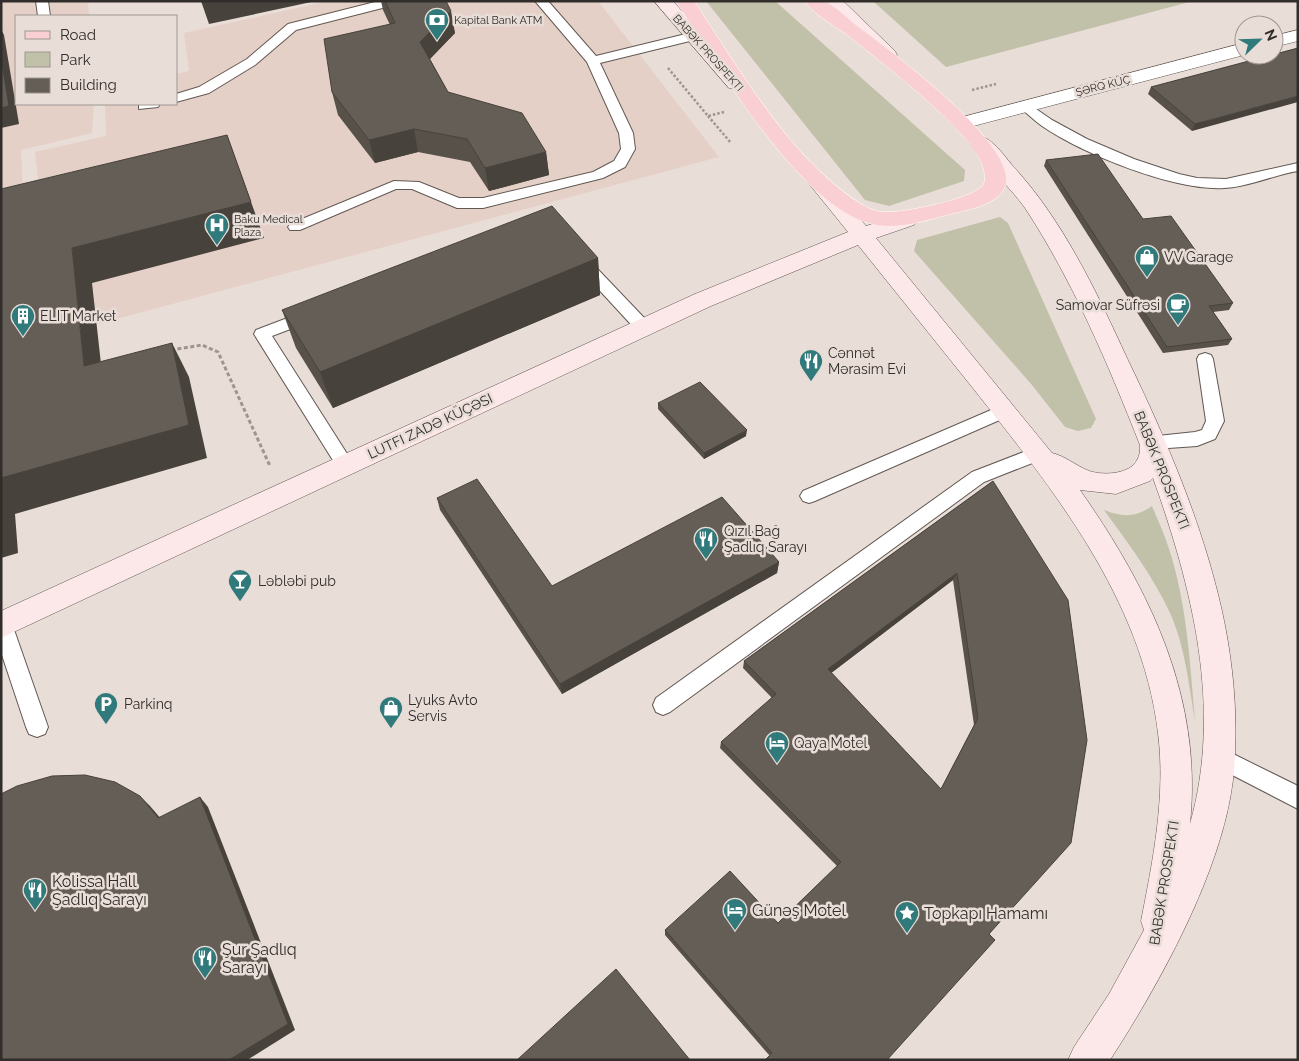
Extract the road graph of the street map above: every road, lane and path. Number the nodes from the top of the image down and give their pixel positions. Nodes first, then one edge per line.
1 (42, 1) edge
2 (394, 1) edge
3 (541, 1) edge
4 (663, 1) edge
5 (686, 1) edge
6 (813, 1) edge
7 (832, 1) edge
8 (44, 15) edge
9 (1298, 35) edge
10 (694, 36) junction
11 (1284, 39) edge
12 (650, 47) junction
13 (1234, 52) edge
14 (593, 61) junction
15 (900, 67) junction
16 (1002, 83) dead end
17 (972, 90) dead end
18 (178, 97) edge
19 (754, 104) junction
20 (1026, 106) junction
21 (708, 116) junction
22 (962, 123) junction
23 (978, 141) junction
24 (731, 144) dead end
25 (1298, 167) edge
26 (810, 174) junction
27 (906, 220) junction
28 (295, 227) dead end
29 (862, 235) junction
30 (576, 254) edge
31 (327, 309) edge
32 (644, 328) junction
33 (167, 351) edge
34 (1205, 359) dead end
35 (1005, 410) junction
36 (1154, 442) junction
37 (1039, 453) junction
38 (345, 465) junction
39 (283, 494) junction
40 (809, 496) dead end
41 (2, 624) edge
42 (663, 705) dead end
43 (37, 727) dead end
44 (1219, 757) junction
45 (1298, 798) edge
46 (1152, 952) junction
47 (1087, 1060) edge

1 - 8 lane
2 - 18 lane
3 - 14 lane
4 - 10 main road, BABƏK PROSPEKTI
5 - 19 main road, BABƏK PROSPEKTI
6 - 15 main road, BABƏK PROSPEKTI
7 - 15 main road, BABƏK PROSPEKTI
9 - 11 street
10 - 12 lane
10 - 19 main road, BABƏK PROSPEKTI
12 - 14 lane
12 - 21 path
13 - 20 street, ŞƏRQ KÜÇ
14 - 28 lane
15 - 22 main road, BABƏK PROSPEKTI
16 - 17 path
19 - 21 path
19 - 26 main road, BABƏK PROSPEKTI
20 - 22 street, ŞƏRQ KÜÇ
20 - 25 lane
21 - 24 path
22 - 23 main road, BABƏK PROSPEKTI
23 - 27 main road, BABƏK PROSPEKTI
23 - 36 main road, BABƏK PROSPEKTI
26 - 27 main road, BABƏK PROSPEKTI
26 - 29 main road, BABƏK PROSPEKTI
27 - 29 main road, LUTFI ZADƏ KÜÇƏSI
29 - 32 main road, LUTFI ZADƏ KÜÇƏSI
29 - 35 main road, BABƏK PROSPEKTI
30 - 32 lane
31 - 38 lane
32 - 38 main road, LUTFI ZADƏ KÜÇƏSI
33 - 39 path
34 - 36 lane
35 - 37 main road, BABƏK PROSPEKTI
35 - 40 lane
36 - 37 main road
36 - 44 main road, BABƏK PROSPEKTI
37 - 42 lane
37 - 46 main road, BABƏK PROSPEKTI
38 - 39 main road, LUTFI ZADƏ KÜÇƏSI
39 - 41 main road, LUTFI ZADƏ KÜÇƏSI
41 - 43 lane
44 - 45 lane
44 - 46 main road, BABƏK PROSPEKTI
46 - 47 main road

